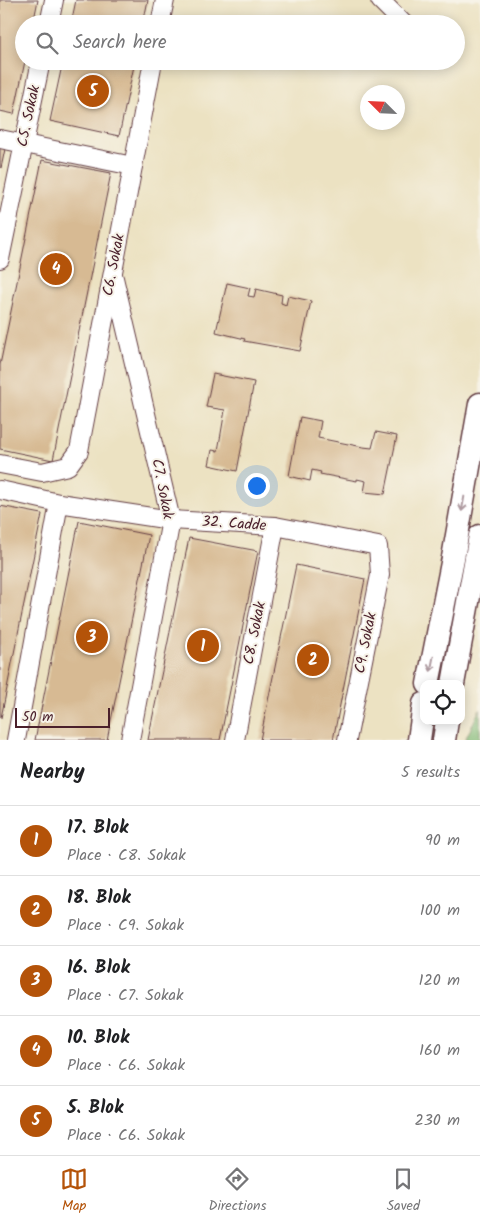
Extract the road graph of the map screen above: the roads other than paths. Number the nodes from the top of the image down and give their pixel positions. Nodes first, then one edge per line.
1 (54, 0) edge
2 (165, 0) edge
3 (380, 0) edge
4 (50, 15) edge
5 (162, 15) edge
6 (395, 15) edge
7 (39, 70) edge
8 (151, 70) edge
9 (0, 139) edge
10 (23, 144) junction
11 (133, 166) junction
12 (0, 259) edge
13 (112, 270) junction
14 (480, 404) edge
15 (0, 464) edge
16 (0, 490) edge
17 (59, 503) junction
18 (171, 520) junction
19 (275, 526) junction
20 (480, 536) edge
21 (378, 546) joint
22 (429, 680) edge
23 (454, 680) edge
24 (421, 725) edge
25 (446, 725) edge
26 (16, 740) edge
27 (130, 740) edge
28 (235, 740) edge
29 (346, 740) edge
30 (419, 740) edge
31 (444, 740) edge

1 - 4 street
2 - 5 street
3 - 6 street
7 - 10 street, C5. Sokak
8 - 11 street, C6. Sokak
9 - 10 street
10 - 11 street
10 - 12 street, C5. Sokak
11 - 13 street, C6. Sokak
13 - 15 street, C6. Sokak
13 - 18 street, C7. Sokak
14 -> 22 main road
16 - 17 street, 32. Cadde
17 - 18 street, 32. Cadde
17 - 26 street
18 - 19 street, 32. Cadde
18 - 27 street, C7. Sokak
19 - 21 street, 32. Cadde
19 - 28 street, C8. Sokak
20 - 23 main road
21 - 29 street, C9. Sokak
24 - 30 main road
25 - 31 main road

